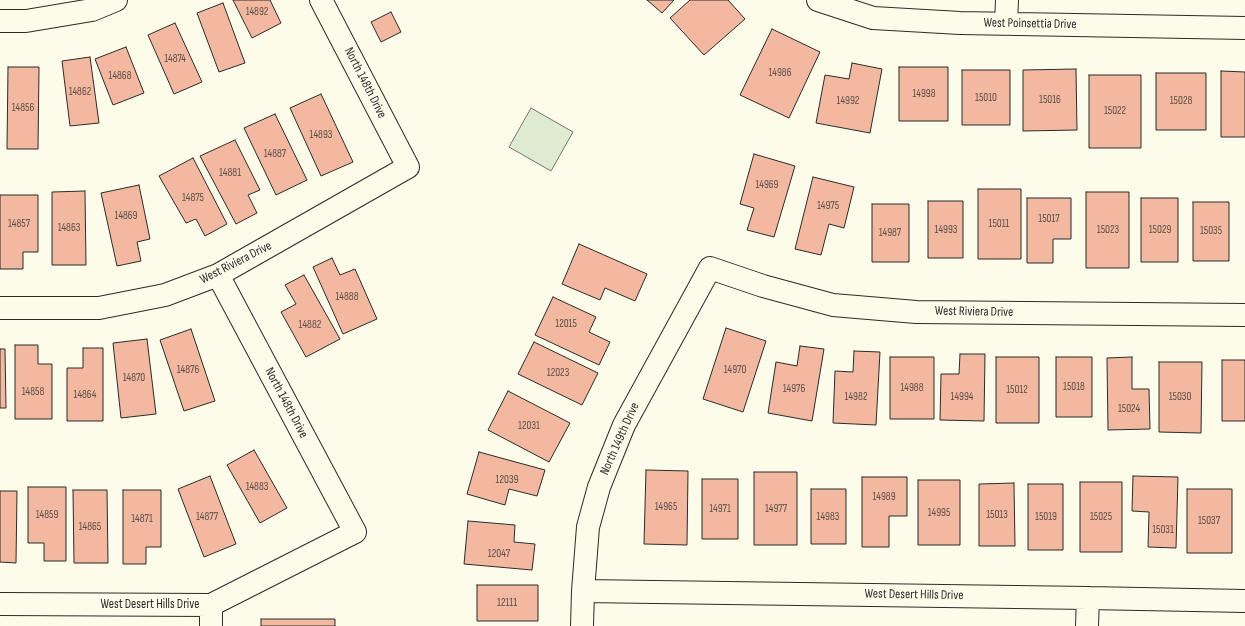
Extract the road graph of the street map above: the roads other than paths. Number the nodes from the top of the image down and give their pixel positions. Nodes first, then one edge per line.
1 (116, 0) edge
2 (321, 0) edge
3 (818, 0) edge
4 (1006, 0) edge
5 (0, 20) edge
6 (1006, 24) junction
7 (1245, 28) edge
8 (408, 167) joint
9 (710, 268) joint
10 (218, 275) junction
11 (0, 308) edge
12 (1245, 314) edge
13 (354, 532) joint
14 (583, 591) junction
15 (1088, 598) junction
16 (1245, 601) edge
17 (0, 604) edge
18 (211, 616) edge
19 (582, 626) edge
20 (1087, 626) edge

1 - 5 street
2 - 8 street, North 148th Drive
3 - 6 street, West Poinsettia Drive
4 - 6 street
6 - 7 street, West Poinsettia Drive
8 - 10 street, West Riviera Drive
9 - 12 street, West Riviera Drive
9 - 14 street, North 149th Drive
10 - 11 street, West Riviera Drive
10 - 13 street, North 148th Drive
13 - 18 street, West Desert Hills Drive
14 - 15 street, West Desert Hills Drive
14 - 19 street, North 149th Drive
15 - 16 street, West Desert Hills Drive
15 - 20 street
17 - 18 street, West Desert Hills Drive

